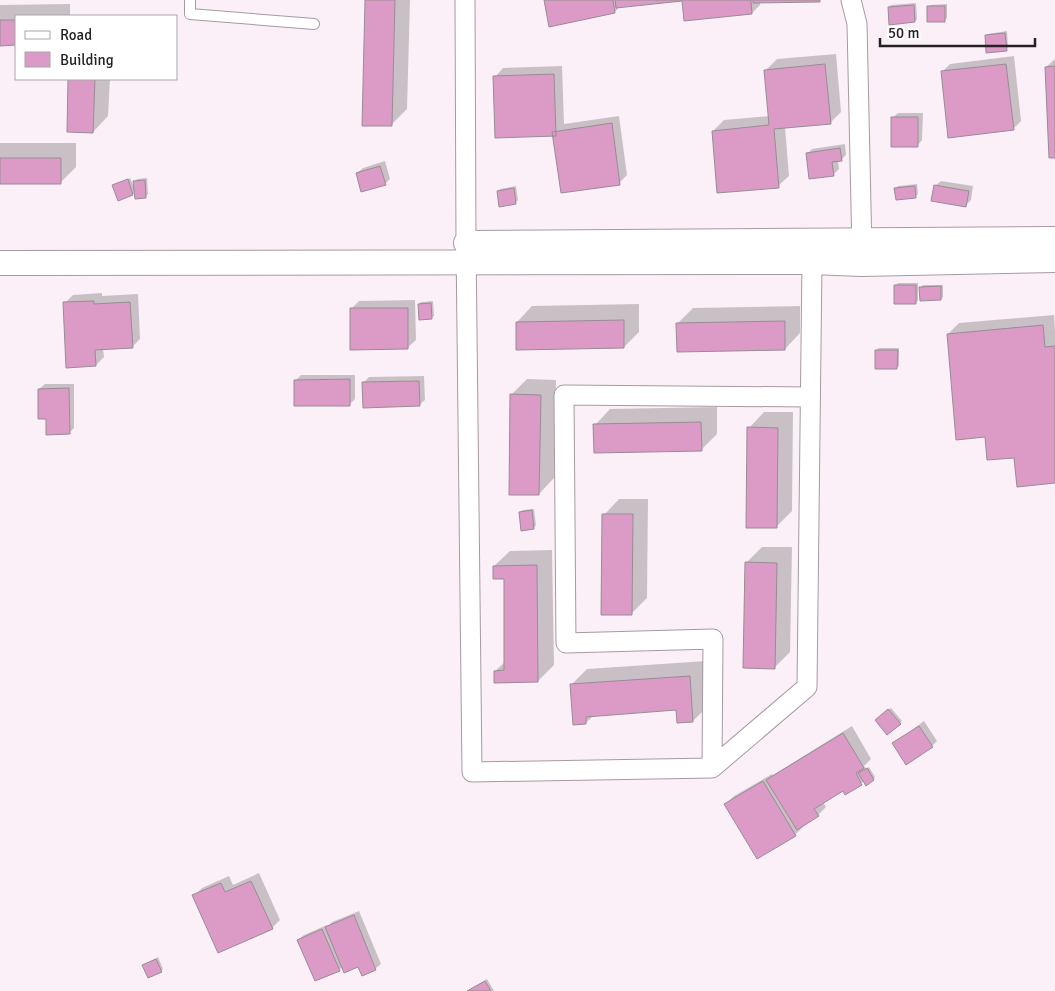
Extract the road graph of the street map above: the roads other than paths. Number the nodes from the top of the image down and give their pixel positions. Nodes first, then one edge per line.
1 (190, 0) edge
2 (465, 0) edge
3 (851, 0) edge
4 (314, 24) dead end
5 (1055, 239) edge
6 (862, 240) junction
7 (466, 253) junction
8 (1055, 260) edge
9 (0, 262) edge
10 (812, 262) junction
11 (861, 264) junction
12 (810, 397) junction
13 (712, 768) junction

1 - 4 lane
2 - 7 street
3 - 6 street
5 - 6 street
6 - 7 street
6 - 11 street
7 - 9 street
7 - 10 street
7 - 13 street
8 - 11 street
10 - 11 street
10 - 12 street
12 - 13 street
12 - 13 street

